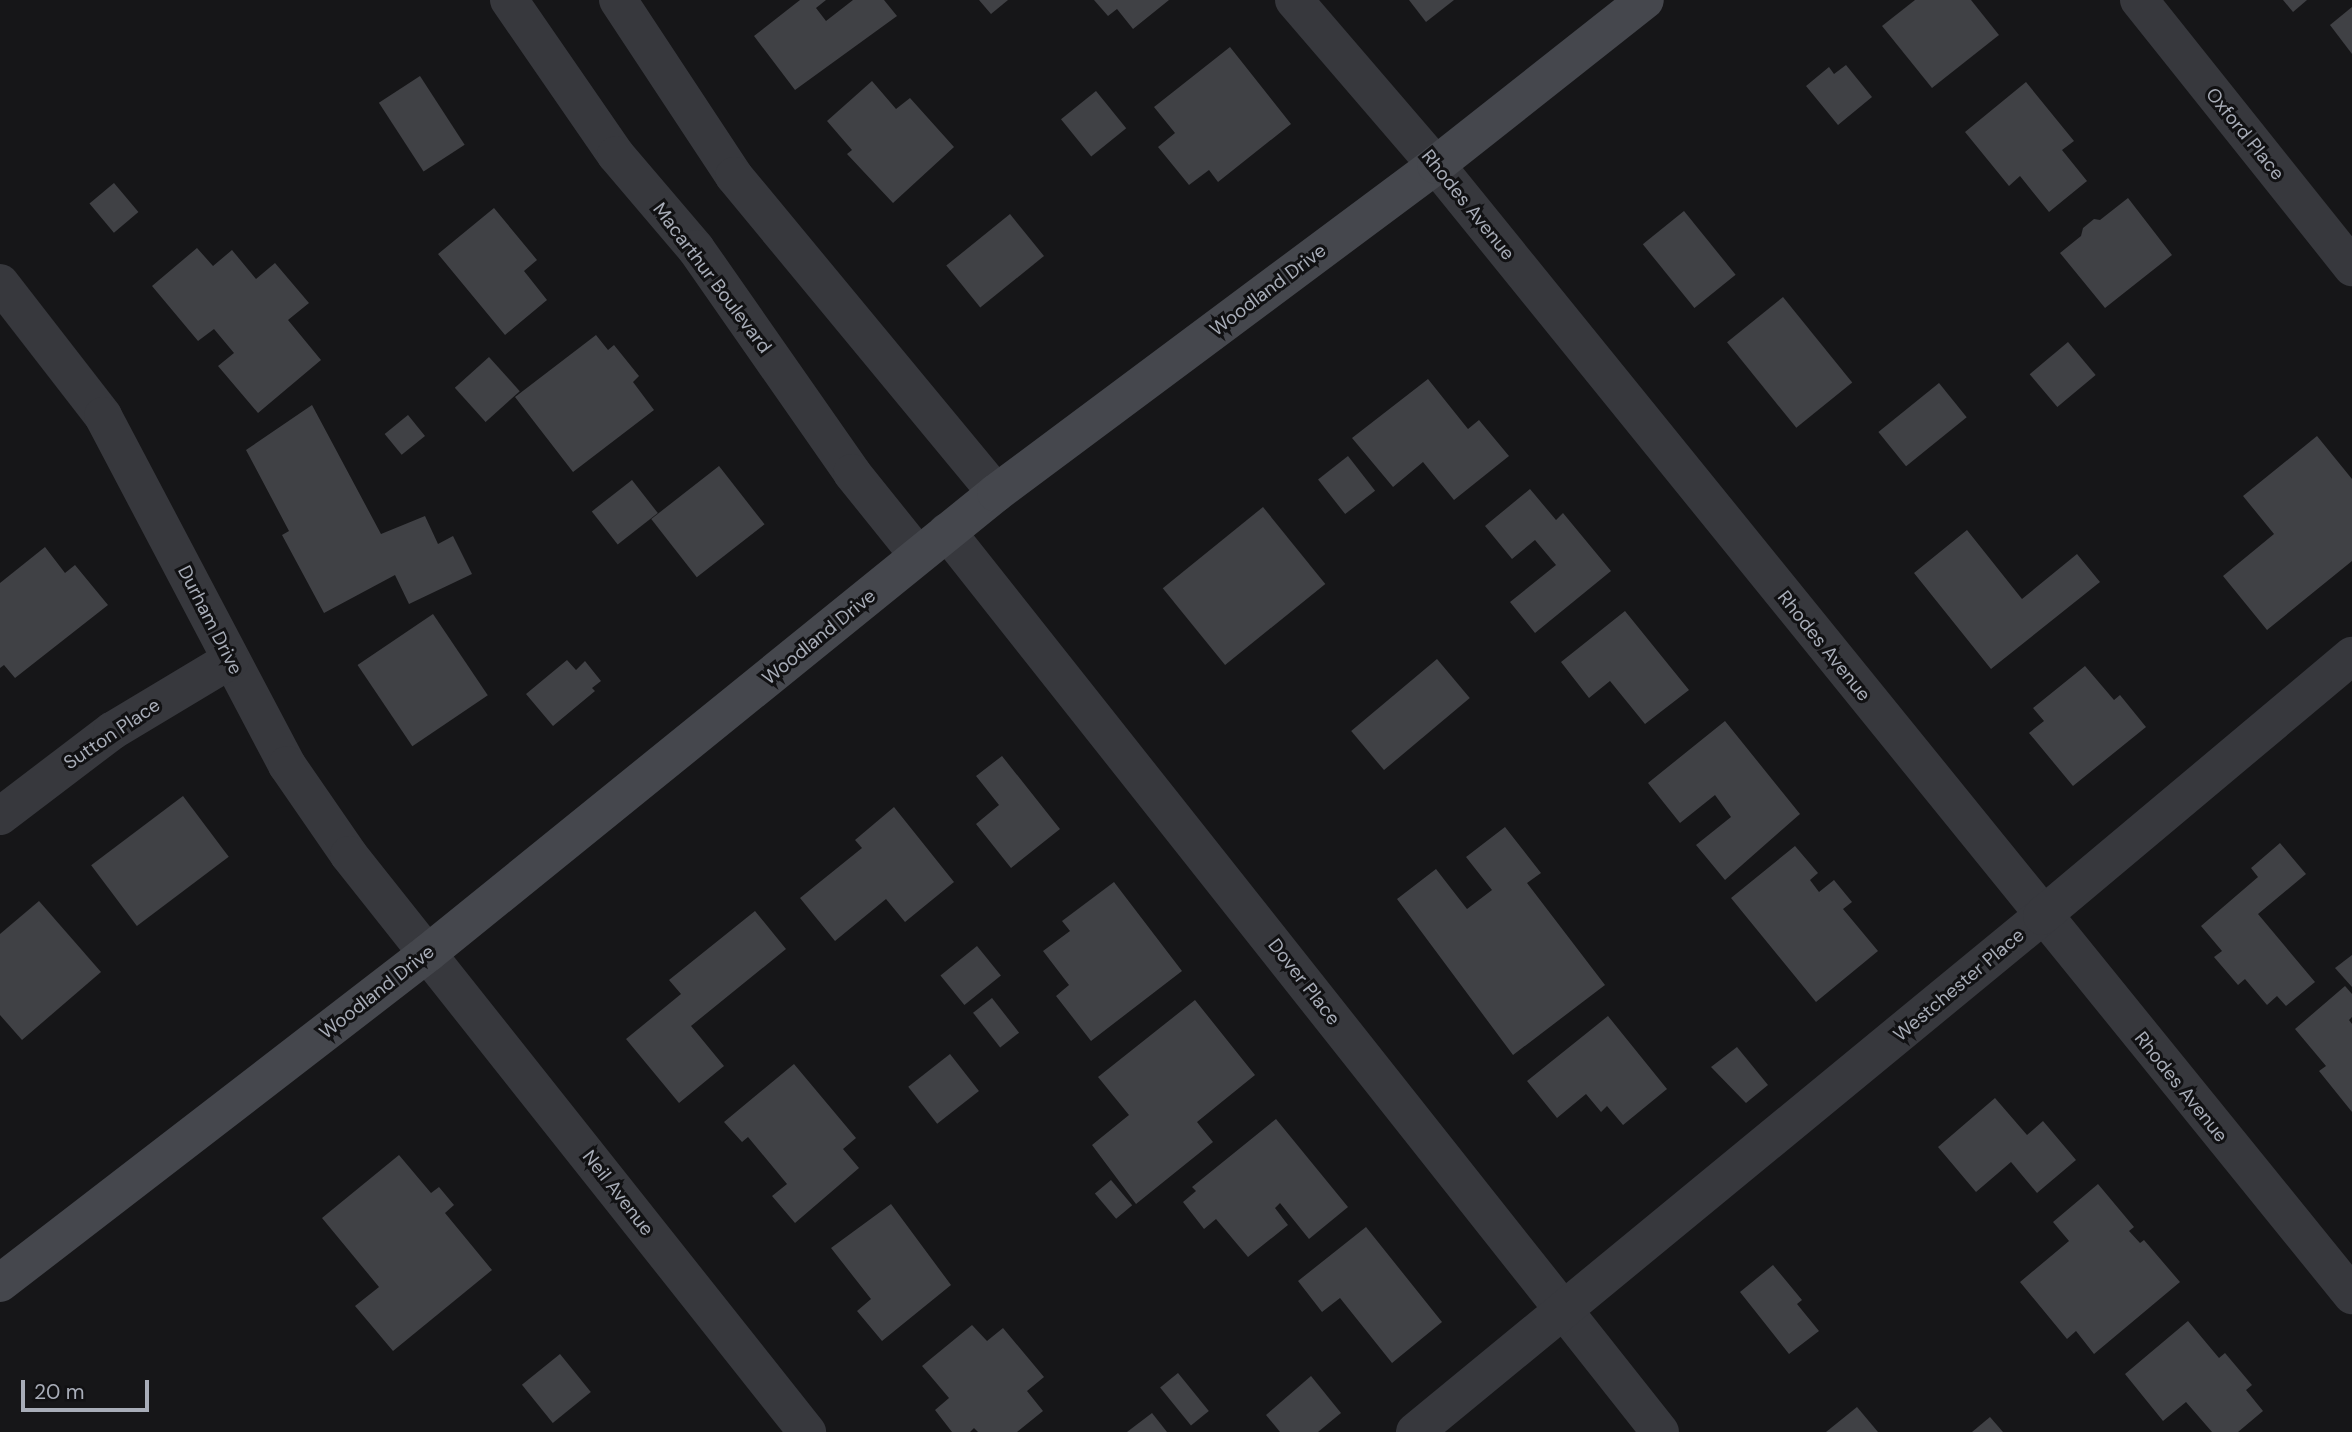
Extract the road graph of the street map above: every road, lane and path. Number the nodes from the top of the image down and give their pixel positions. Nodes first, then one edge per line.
1 (509, 0) edge
2 (618, 0) edge
3 (1294, 0) edge
4 (1645, 0) edge
5 (2139, 0) edge
6 (1436, 165) junction
7 (2352, 267) edge
8 (0, 283) edge
9 (996, 493) junction
10 (947, 532) junction
11 (918, 555) junction
12 (2352, 656) edge
13 (230, 660) junction
14 (0, 816) edge
15 (2042, 916) junction
16 (428, 953) junction
17 (0, 1283) edge
18 (2352, 1295) edge
19 (1564, 1311) junction
20 (807, 1432) edge
21 (1415, 1432) edge
22 (1660, 1432) edge

1 - 11 street, Macarthur Boulevard
2 - 9 street
3 - 6 street, Rhodes Avenue
4 - 6 main road, Woodland Drive
5 - 7 street, Oxford Place
6 - 9 main road, Woodland Drive
6 - 15 street, Rhodes Avenue
8 - 13 street, Durham Drive
9 - 10 main road, Woodland Drive
10 - 11 main road, Woodland Drive
10 - 19 street, Dover Place
11 - 16 main road, Woodland Drive
12 - 15 street, Westchester Place
13 - 14 street, Sutton Place
13 - 16 street, Durham Drive
15 - 18 street, Rhodes Avenue
15 - 19 street, Westchester Place
16 - 17 main road, Woodland Drive
16 - 20 street, Neil Avenue
19 - 21 street, Westchester Place
19 - 22 street, Dover Place

